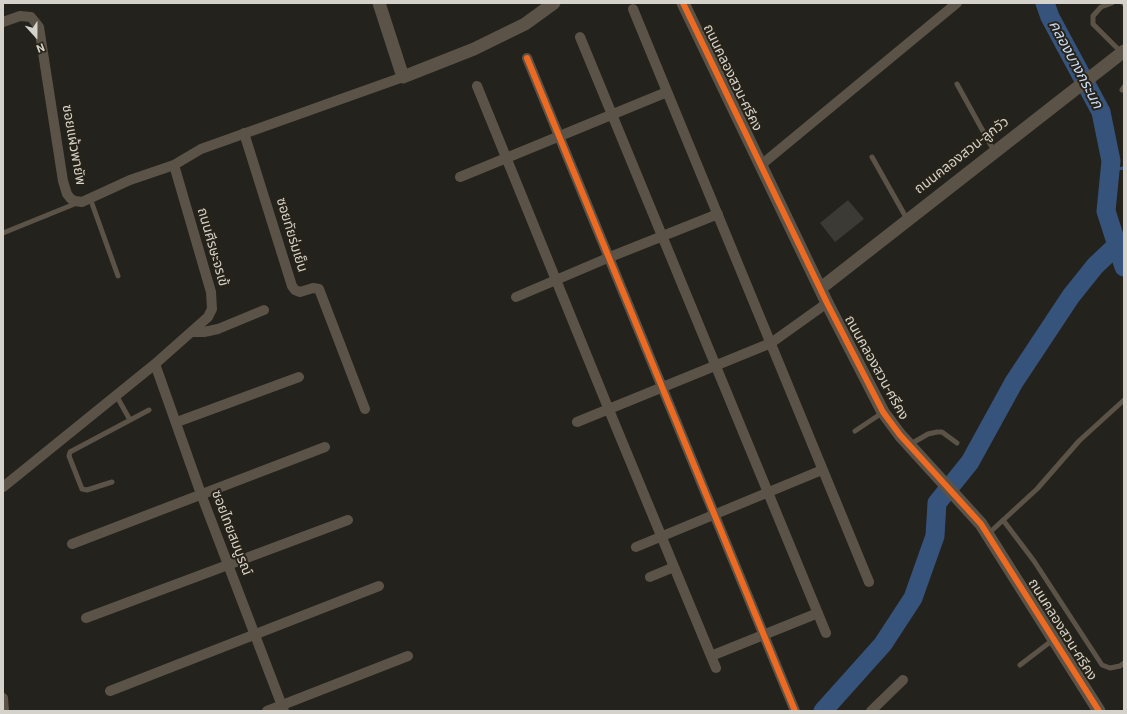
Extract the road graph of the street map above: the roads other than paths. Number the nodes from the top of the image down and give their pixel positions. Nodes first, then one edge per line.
1 (379, 3) edge
2 (554, 3) edge
3 (683, 3) edge
4 (956, 3) edge
5 (1112, 3) edge
6 (633, 9) dead end
7 (3, 22) edge
8 (580, 36) dead end
9 (1123, 52) edge
10 (528, 58) dead end
11 (403, 77) junction
12 (956, 84) dead end
13 (477, 86) dead end
14 (667, 92) junction
15 (612, 115) junction
16 (244, 133) junction
17 (560, 137) junction
18 (994, 151) junction
19 (872, 157) dead end
20 (507, 159) junction
21 (174, 165) junction
22 (760, 165) junction
23 (460, 178) dead end
24 (86, 200) junction
25 (718, 214) junction
26 (907, 220) junction
27 (3, 233) edge
28 (662, 235) junction
29 (610, 257) junction
30 (118, 276) dead end
31 (556, 280) junction
32 (821, 288) junction
33 (516, 297) dead end
34 (827, 303) junction
35 (264, 310) dead end
36 (193, 332) junction
37 (771, 343) junction
38 (155, 364) junction
39 (716, 366) junction
40 (299, 377) dead end
41 (664, 388) junction
42 (116, 395) junction
43 (1124, 400) edge
44 (365, 409) dead end
45 (149, 410) dead end
46 (608, 410) junction
47 (883, 412) junction
48 (130, 420) junction
49 (177, 422) junction
50 (577, 422) dead end
51 (855, 431) dead end
52 (957, 443) dead end
53 (909, 445) junction
54 (325, 447) dead end
55 (822, 470) junction
56 (112, 482) dead end
57 (3, 487) edge
58 (768, 491) junction
59 (202, 494) junction
60 (714, 513) junction
61 (348, 520) dead end
62 (1003, 520) junction
63 (987, 534) junction
64 (661, 536) junction
65 (72, 544) dead end
66 (636, 547) dead end
67 (228, 564) junction
68 (674, 567) junction
69 (650, 577) dead end
70 (869, 582) dead end
71 (379, 586) dead end
72 (818, 613) junction
73 (86, 618) dead end
74 (826, 633) dead end
75 (255, 635) junction
76 (763, 635) junction
77 (1054, 639) junction
78 (408, 656) dead end
79 (711, 656) junction
80 (1124, 664) edge
81 (1020, 665) dead end
82 (716, 668) dead end
83 (903, 680) dead end
84 (110, 691) dead end
85 (3, 698) edge
86 (283, 708) edge
87 (4, 711) edge
88 (267, 711) edge
89 (795, 711) edge
90 (871, 711) edge
91 (1100, 711) edge

1 - 11 street
2 - 11 street
3 - 22 street, ถนนคลองสวน-ศรีคง
4 - 22 street
5 - 9 lane
6 - 14 street
7 - 24 street, ซอยแผ้วพายัพ
8 - 15 street
9 - 18 street, ถนนคลองสวน-ลูกวัว
10 - 17 street
11 - 16 street
12 - 18 lane
13 - 20 street
14 - 15 street
14 - 25 street
15 - 17 street
15 - 28 street
16 - 21 street
16 - 44 street, ซอยทัยร่มเย็น
17 - 20 street
17 - 29 street
18 - 26 street, ถนนคลองสวน-ลูกวัว
19 - 26 lane
20 - 23 street
20 - 31 street
21 - 24 street, ซอยแผ้วพายัพ
21 - 36 street, ถนนศีรษะจรเข้
22 - 32 street, ถนนคลองสวน-ศรีคง
24 - 27 lane
24 - 30 lane
25 - 28 street
25 - 37 street
26 - 32 street, ถนนคลองสวน-ลูกวัว
28 - 29 street
28 - 39 street
29 - 31 street
29 - 41 street
31 - 33 street
31 - 46 street
32 - 34 street, ถนนคลองสวน-ศรีคง
34 - 37 street
34 - 47 street, ถนนคลองสวน-ศรีคง
35 - 36 street
36 - 38 street, ถนนศีรษะจรเข้
37 - 39 street
37 - 55 street
38 - 42 street, ถนนศีรษะจรเข้
38 - 49 street, ซอยไทยสมบูรณ์
39 - 41 street
39 - 58 street
40 - 49 street
41 - 46 street
41 - 60 street
42 - 48 lane
42 - 57 street, ถนนศีรษะจรเข้
43 - 62 lane
45 - 48 lane
46 - 50 street
46 - 64 street
47 - 51 lane
47 - 53 street, ถนนคลองสวน-ศรีคง
48 - 56 lane
49 - 59 street, ซอยไทยสมบูรณ์
52 - 53 lane
53 - 63 street, ถนนคลองสวน-ศรีคง
54 - 59 street
55 - 58 street
55 - 70 street
58 - 60 street
58 - 72 street
59 - 65 street
59 - 67 street, ซอยไทยสมบูรณ์
60 - 64 street
60 - 76 street
61 - 67 street
62 - 63 lane
62 - 80 lane
63 - 77 street, ถนนคลองสวน-ศรีคง
64 - 66 street
64 - 68 street
67 - 73 street
67 - 75 street, ซอยไทยสมบูรณ์
68 - 69 street
68 - 79 street
71 - 75 street
72 - 74 street
72 - 76 street
75 - 84 street
75 - 86 street, ซอยไทยสมบูรณ์
76 - 79 street
76 - 89 street
77 - 81 lane
77 - 91 street, ถนนคลองสวน-ศรีคง
78 - 86 street
79 - 82 street
83 - 90 street
85 - 87 street
86 - 88 street

